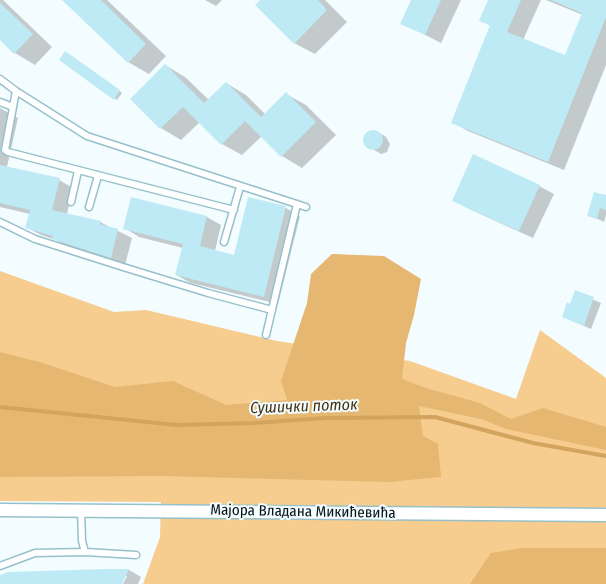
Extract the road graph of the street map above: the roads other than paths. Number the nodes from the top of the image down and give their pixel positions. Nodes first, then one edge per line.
1 (0, 79) edge
2 (16, 92) junction
3 (0, 102) edge
4 (13, 107) junction
5 (78, 171) junction
6 (98, 176) junction
7 (240, 187) junction
8 (71, 202) dead end
9 (297, 204) junction
10 (89, 207) dead end
11 (306, 207) dead end
12 (234, 210) junction
13 (0, 222) edge
14 (224, 242) dead end
15 (272, 310) junction
16 (266, 335) dead end
17 (0, 510) edge
18 (81, 510) junction
19 (606, 515) edge
20 (85, 552) junction
21 (136, 554) dead end
22 (0, 566) edge

1 - 2 lane
2 - 4 lane
2 - 7 lane
3 - 4 lane
4 - 5 lane
5 - 6 lane
5 - 8 lane
6 - 10 lane
6 - 12 lane
7 - 9 lane
7 - 12 lane
9 - 11 lane
9 - 15 lane
12 - 14 lane
13 - 15 lane
15 - 16 lane
17 - 18 street, Мајора Владана Микићевића
18 - 19 street, Мајора Владана Микићевића
18 - 20 lane
20 - 21 lane
20 - 22 lane

